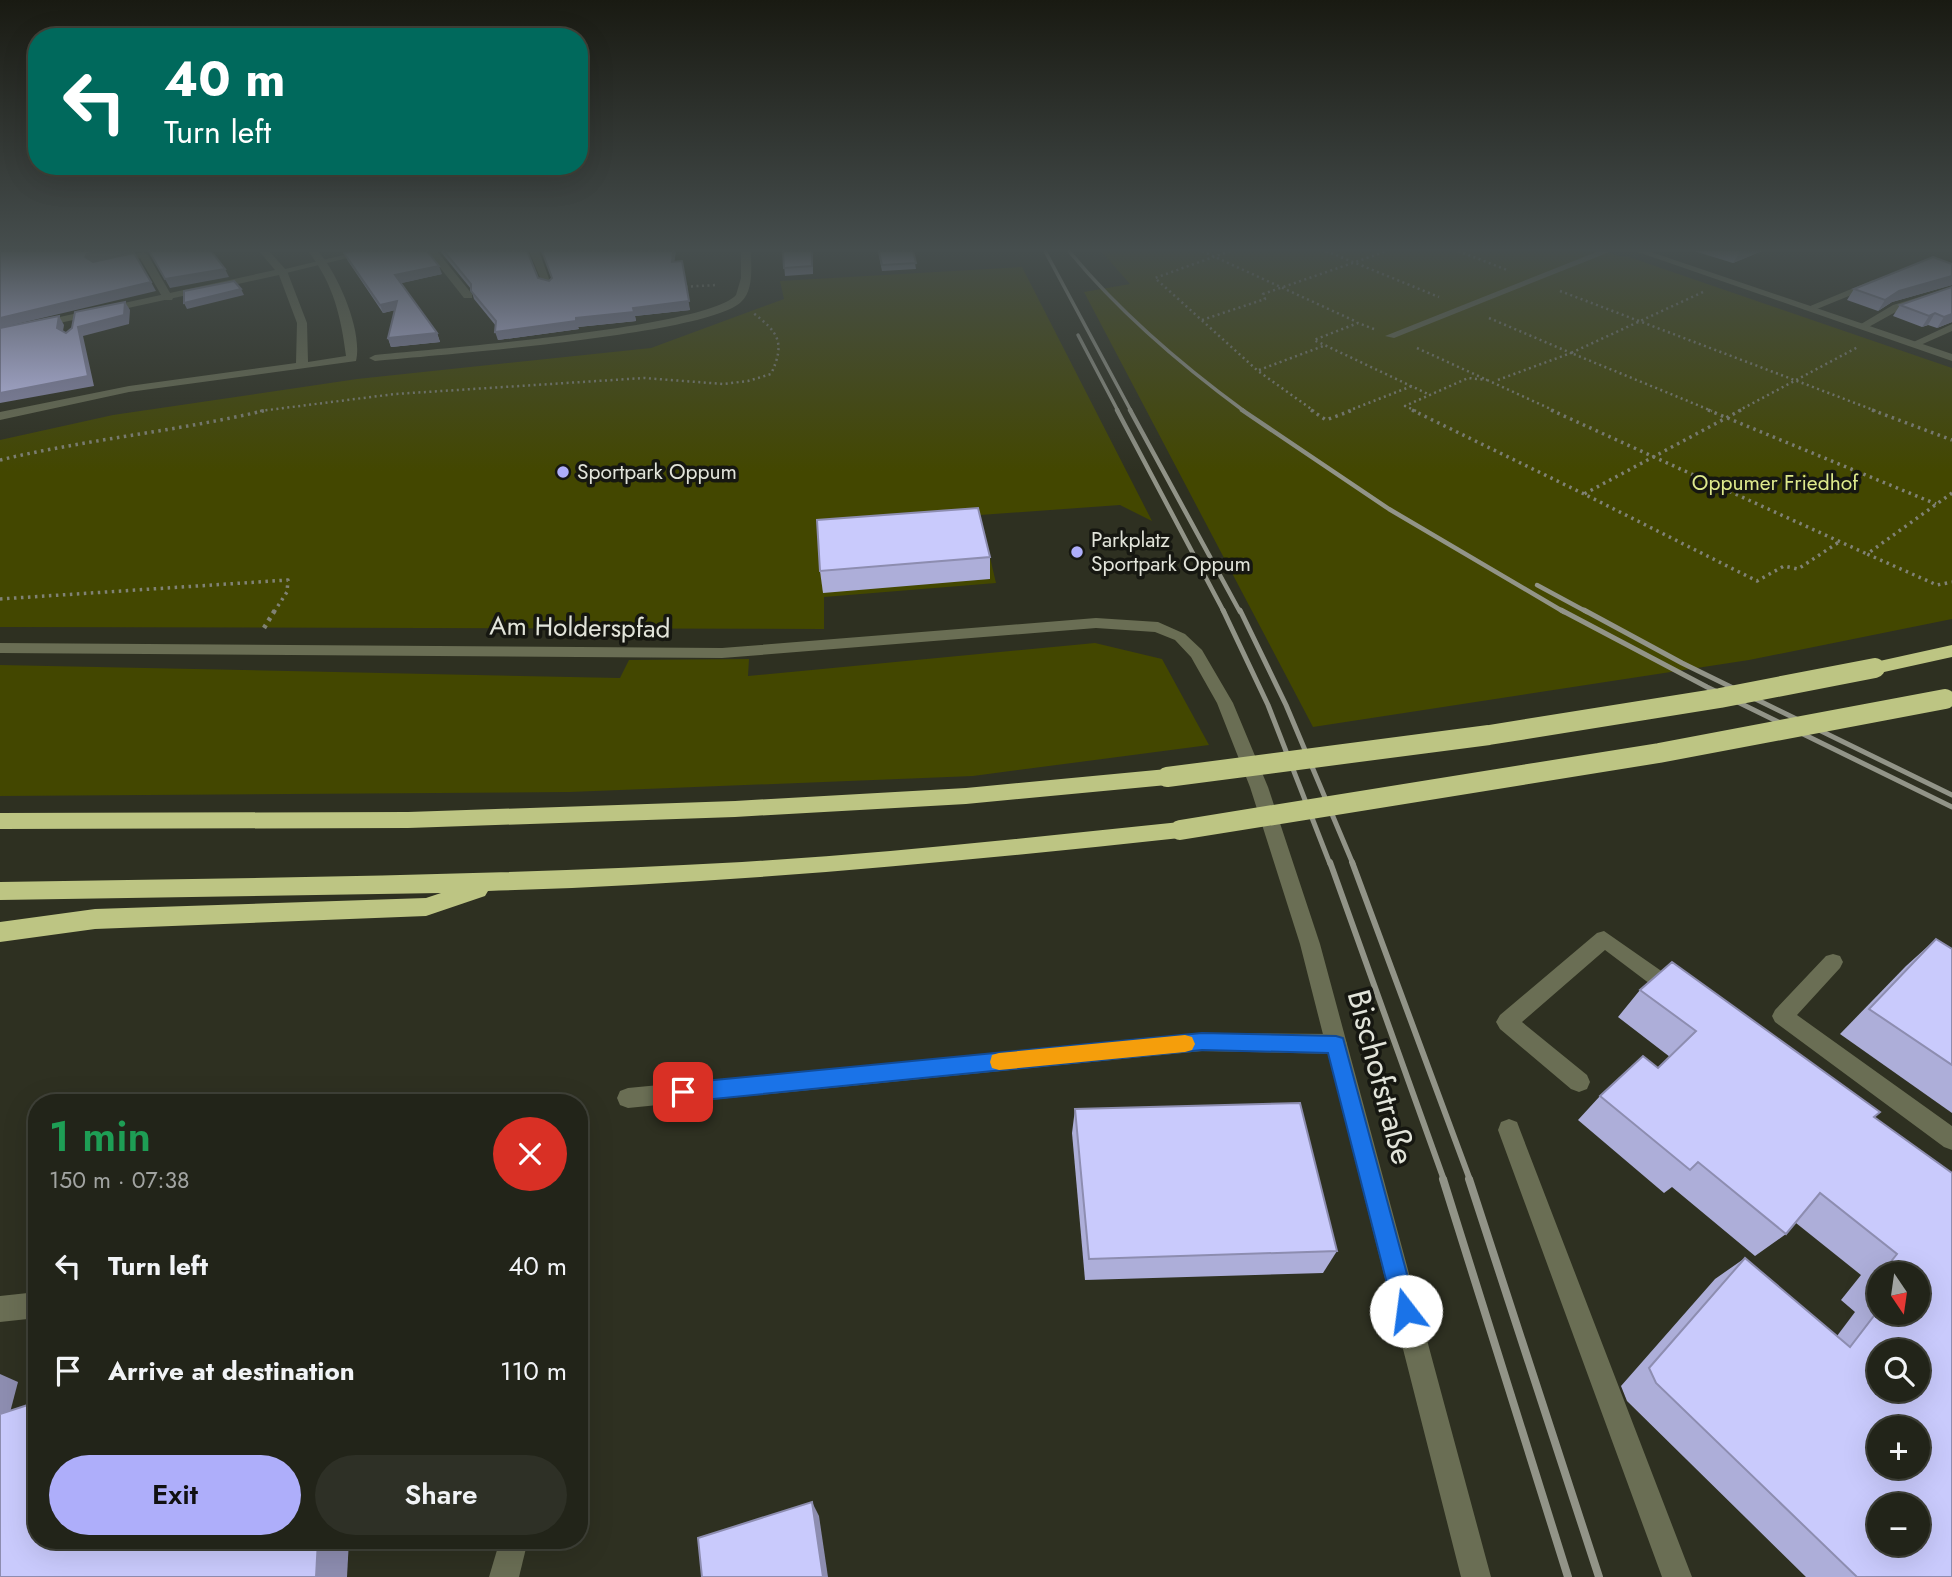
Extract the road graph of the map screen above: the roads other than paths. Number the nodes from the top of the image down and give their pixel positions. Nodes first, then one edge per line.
1 (50, 325) edge
2 (302, 325) edge
3 (347, 325) edge
4 (659, 325) edge
5 (1419, 325) edge
6 (1854, 325) edge
7 (1865, 325) edge
8 (1861, 327) junction
9 (1952, 327) edge
10 (0, 333) edge
11 (1390, 336) road end
12 (1912, 345) junction
13 (375, 358) dead end
14 (1952, 358) edge
15 (302, 364) junction
16 (0, 416) edge
17 (1158, 627) joint
18 (0, 648) edge
19 (1952, 651) edge
20 (1948, 698) edge
21 (0, 821) edge
22 (501, 883) junction
23 (0, 891) edge
24 (0, 932) edge
25 (1833, 962) dead end
26 (1686, 999) edge
27 (1336, 1044) junction
28 (1579, 1082) dead end
29 (628, 1098) dead end
30 (1509, 1130) dead end
31 (1952, 1139) edge
32 (28, 1306) edge
33 (0, 1309) edge
34 (511, 1549) edge
35 (504, 1577) edge
36 (1476, 1577) edge
37 (1677, 1577) edge

1 - 10 street
2 - 15 street
3 - 15 street
4 - 13 street
5 - 11 street
6 - 8 street
7 - 8 street
8 - 12 street
9 - 12 street
12 - 14 street
15 - 16 street
17 - 18 street, Am Holderspfad
17 - 27 street, Bischofstraße
19 - 21 highway, bridge
20 - 22 highway, bridge
22 - 23 highway
22 - 24 highway
25 - 31 street
26 - 28 street
27 - 29 street
27 - 36 street, Bischofstraße
30 - 37 street
32 - 33 street
34 - 35 street

